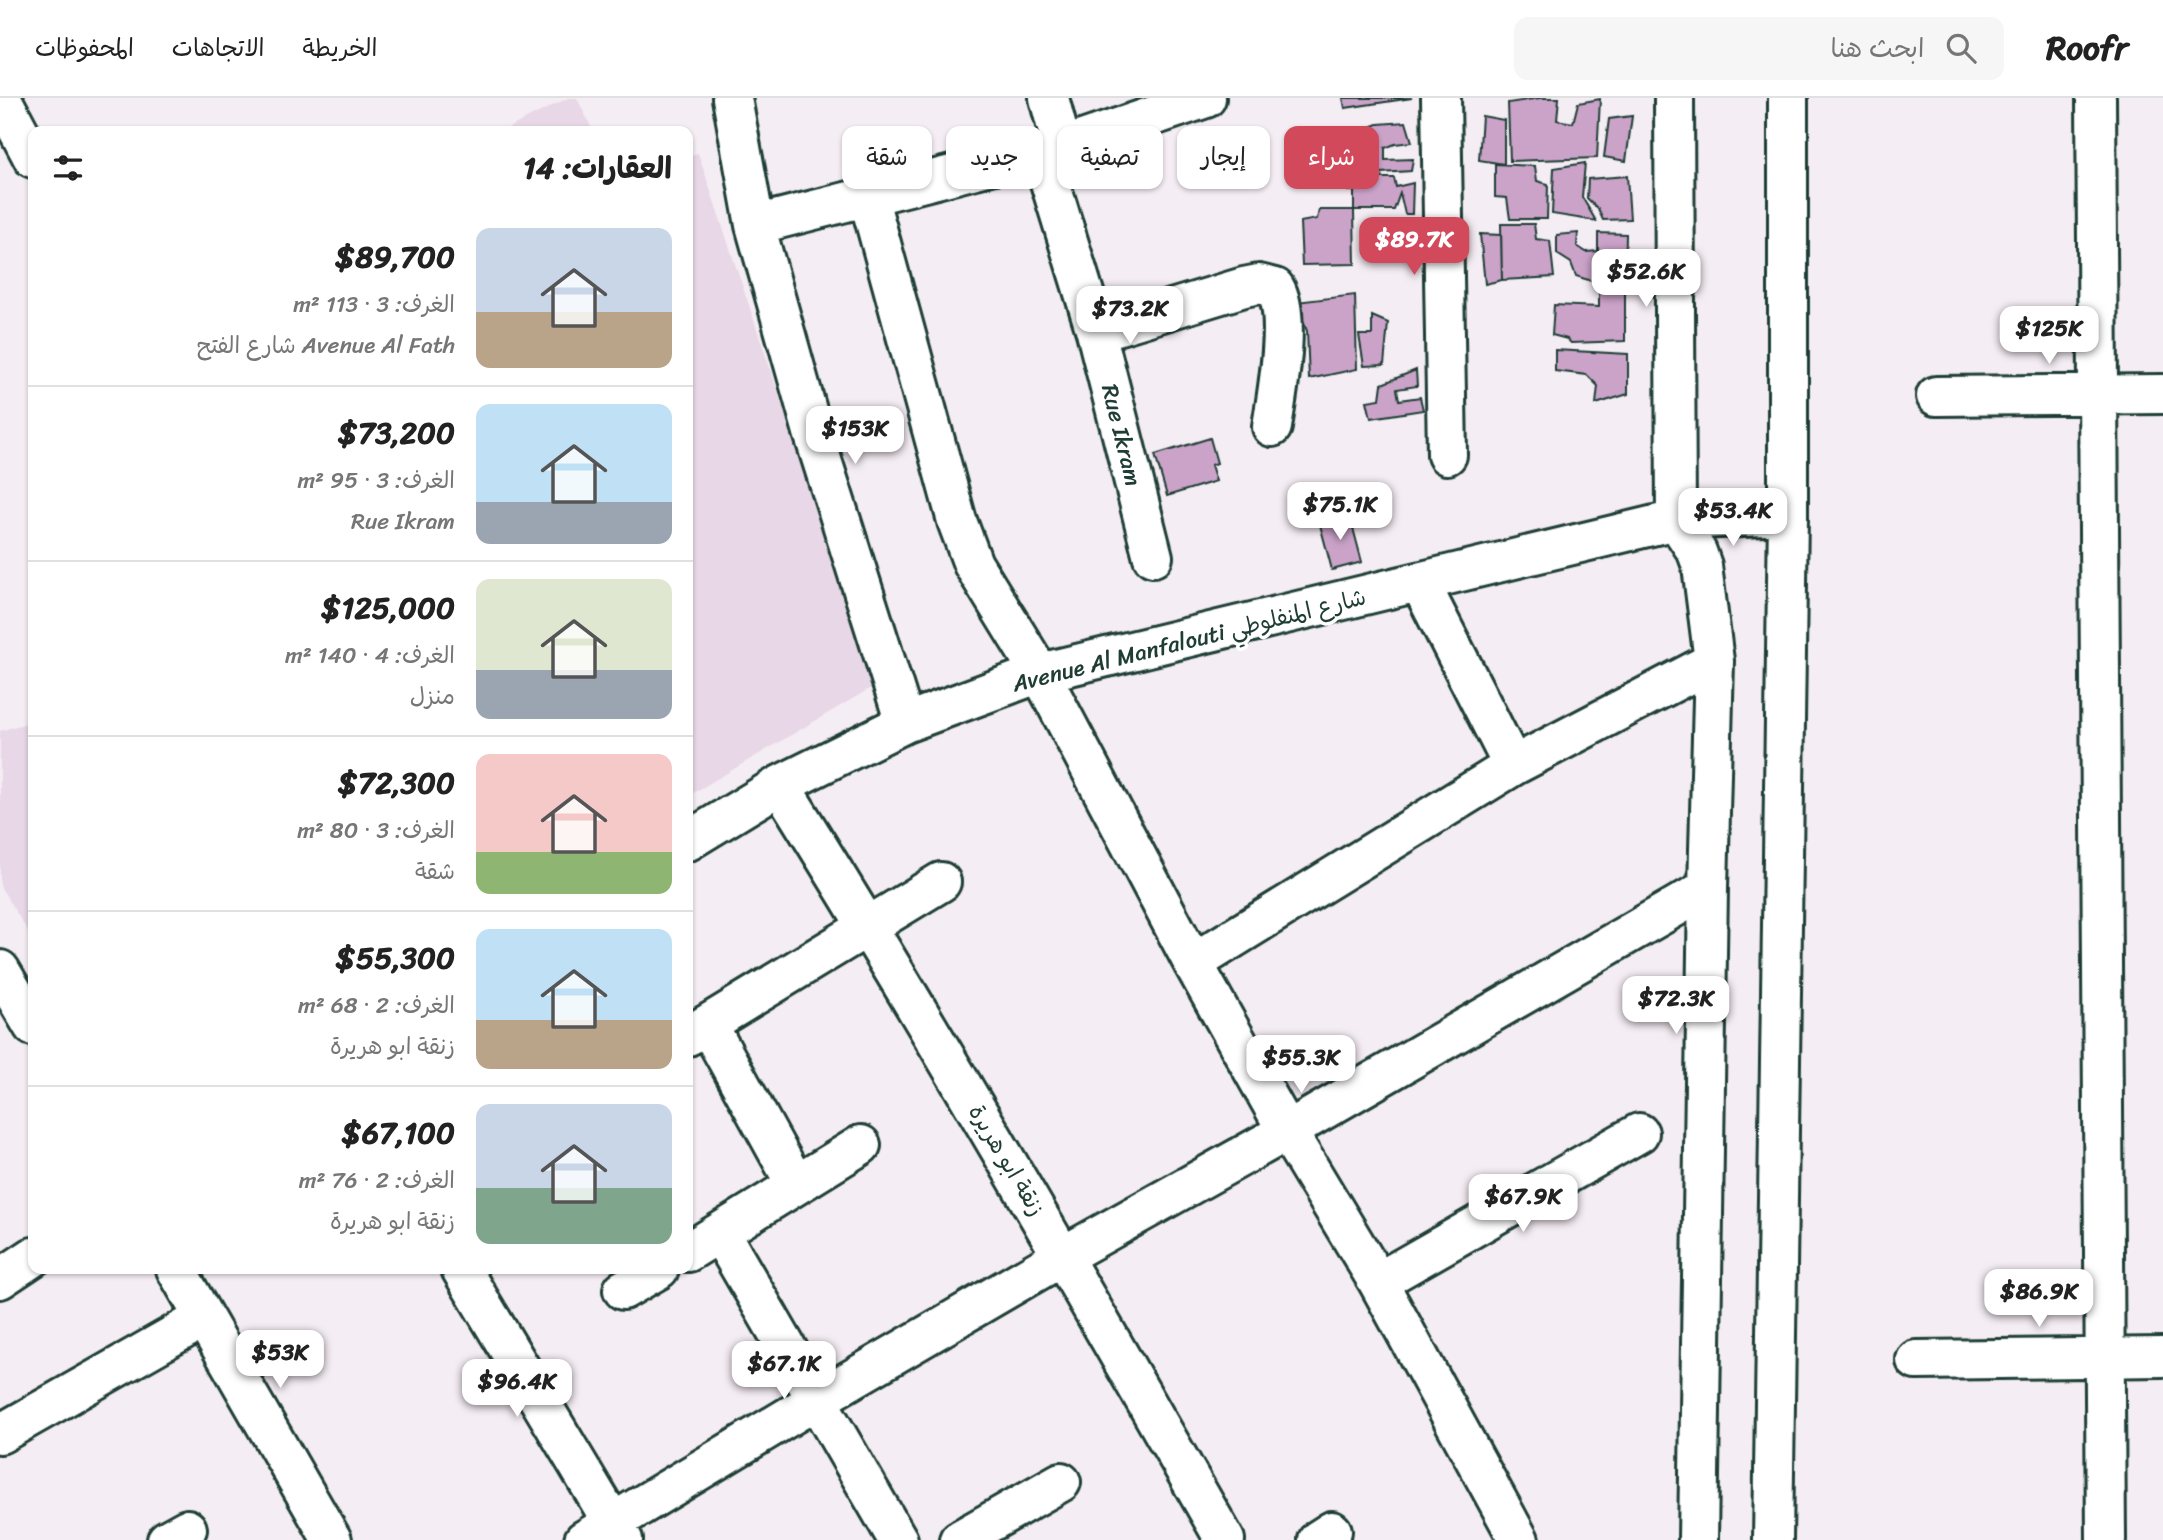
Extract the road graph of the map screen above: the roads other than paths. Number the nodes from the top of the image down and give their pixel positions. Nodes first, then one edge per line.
1 (732, 98) edge
2 (1049, 98) edge
3 (1441, 98) edge
4 (1674, 98) edge
5 (1788, 98) edge
6 (2096, 98) edge
7 (1185, 102) edge
8 (9, 103) edge
9 (28, 147) edge
10 (1052, 150) junction
11 (868, 196) junction
12 (755, 225) junction
13 (1096, 332) junction
14 (2163, 394) edge
15 (1937, 396) dead end
16 (2098, 396) junction
17 (1272, 427) dead end
18 (1447, 454) dead end
19 (1788, 515) junction
20 (1676, 520) junction
21 (1153, 557) dead end
22 (1420, 583) junction
23 (1714, 661) junction
24 (1040, 673) junction
25 (905, 723) junction
26 (1513, 766) junction
27 (780, 785) junction
28 (693, 838) edge
29 (941, 882) dead end
30 (1708, 888) junction
31 (869, 927) junction
32 (1193, 963) junction
33 (0, 971) edge
34 (28, 1018) edge
35 (698, 1031) edge
36 (1287, 1131) junction
37 (1639, 1133) dead end
38 (861, 1145) dead end
39 (796, 1185) junction
40 (720, 1233) junction
41 (693, 1249) edge
42 (1063, 1256) junction
43 (28, 1260) edge
44 (179, 1274) edge
45 (464, 1274) edge
46 (650, 1274) edge
47 (0, 1279) edge
48 (1378, 1282) junction
49 (623, 1290) dead end
50 (204, 1318) junction
51 (2163, 1357) edge
52 (2105, 1358) junction
53 (1916, 1360) dead end
54 (818, 1399) junction
55 (0, 1434) edge
56 (1061, 1482) dead end
57 (607, 1534) edge
58 (983, 1534) edge
59 (332, 1540) edge
60 (898, 1540) edge
61 (1225, 1540) edge
62 (1519, 1540) edge
63 (1698, 1540) edge
64 (1773, 1540) edge
65 (2106, 1540) edge

1 - 12 street
2 - 10 street, Rue Ikram
3 - 18 street
4 - 20 street
5 - 19 street
6 - 16 street
7 - 10 street
8 - 9 street
10 - 11 street
10 - 13 street, Rue Ikram
11 - 12 street
11 - 24 street
12 - 25 street
13 - 17 street
13 - 21 street, Rue Ikram
14 - 16 street
15 - 16 street
16 - 52 street
19 - 20 street, Avenue Al Manfalouti شارع المنفلوطي
19 - 64 street
20 - 22 street, Avenue Al Manfalouti شارع المنفلوطي
20 - 23 street
22 - 24 street, Avenue Al Manfalouti شارع المنفلوطي
22 - 26 street
23 - 26 street
23 - 30 street
24 - 25 street, Avenue Al Manfalouti شارع المنفلوطي
24 - 32 street
25 - 27 street, Avenue Al Manfalouti شارع المنفلوطي
26 - 32 street
27 - 28 street, Avenue Al Manfalouti شارع المنفلوطي
27 - 31 street, زنقة ابو هريرة
29 - 31 street
30 - 36 street
30 - 63 street
31 - 35 street
31 - 42 street, زنقة ابو هريرة
32 - 36 street
33 - 34 street
35 - 39 street
36 - 42 street
36 - 48 street
37 - 48 street
38 - 39 street
39 - 40 street
40 - 41 street
40 - 54 street
42 - 54 street
42 - 61 street, زنقة ابو هريرة
43 - 47 street
44 - 50 street
45 - 57 street
46 - 49 street
48 - 62 street
50 - 55 street
50 - 59 street
51 - 52 street
52 - 53 street
52 - 65 street
54 - 57 street
54 - 60 street
56 - 58 street

